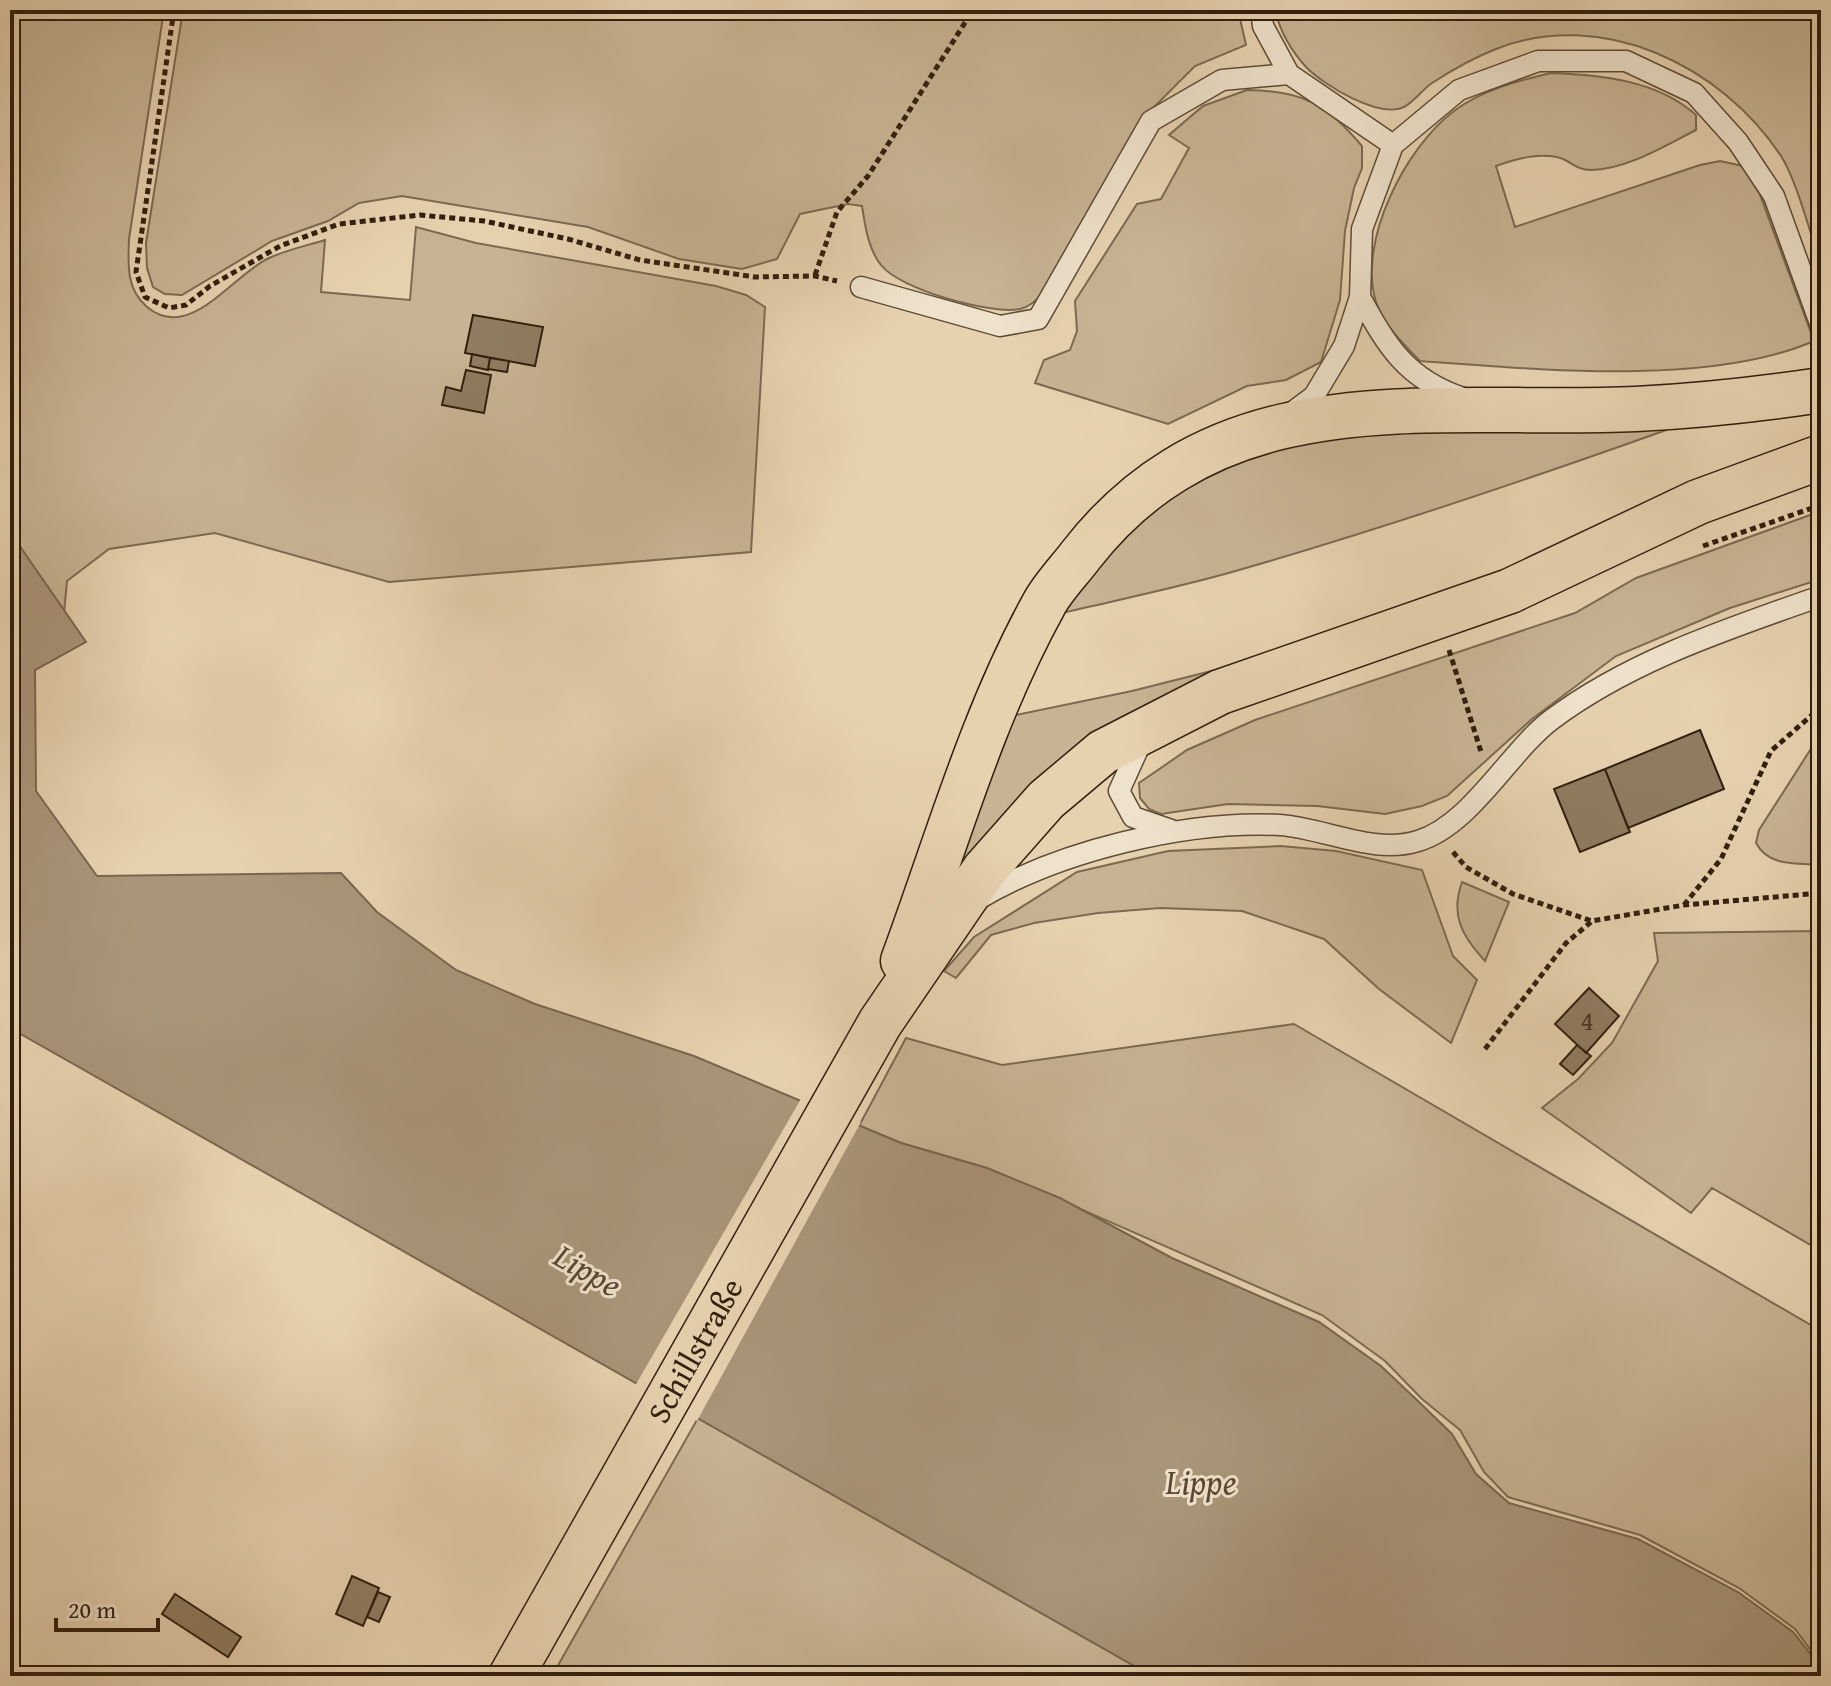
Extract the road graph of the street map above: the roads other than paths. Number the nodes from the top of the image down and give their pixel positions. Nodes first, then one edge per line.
1 (1261, 10) edge
2 (1289, 74) junction
3 (1393, 145) junction
4 (861, 287) road end
5 (1360, 297) junction
6 (1821, 326) edge
7 (1820, 391) edge
8 (1493, 408) junction
9 (1247, 434) junction
10 (1821, 457) edge
11 (1821, 596) edge
12 (1148, 727) junction
13 (1171, 830) junction
14 (955, 914) junction
15 (880, 1023) junction
16 (511, 1676) edge

1 - 2 lane
2 - 3 lane
2 - 4 lane
3 - 5 lane
3 - 6 lane
5 - 8 lane
5 - 9 lane
7 - 8 main road
8 - 9 main road
9 - 15 main road
10 - 12 main road
11 - 13 lane
12 - 13 lane
12 - 14 main road
13 - 14 lane
14 - 15 main road
15 - 16 main road, Schillstraße

